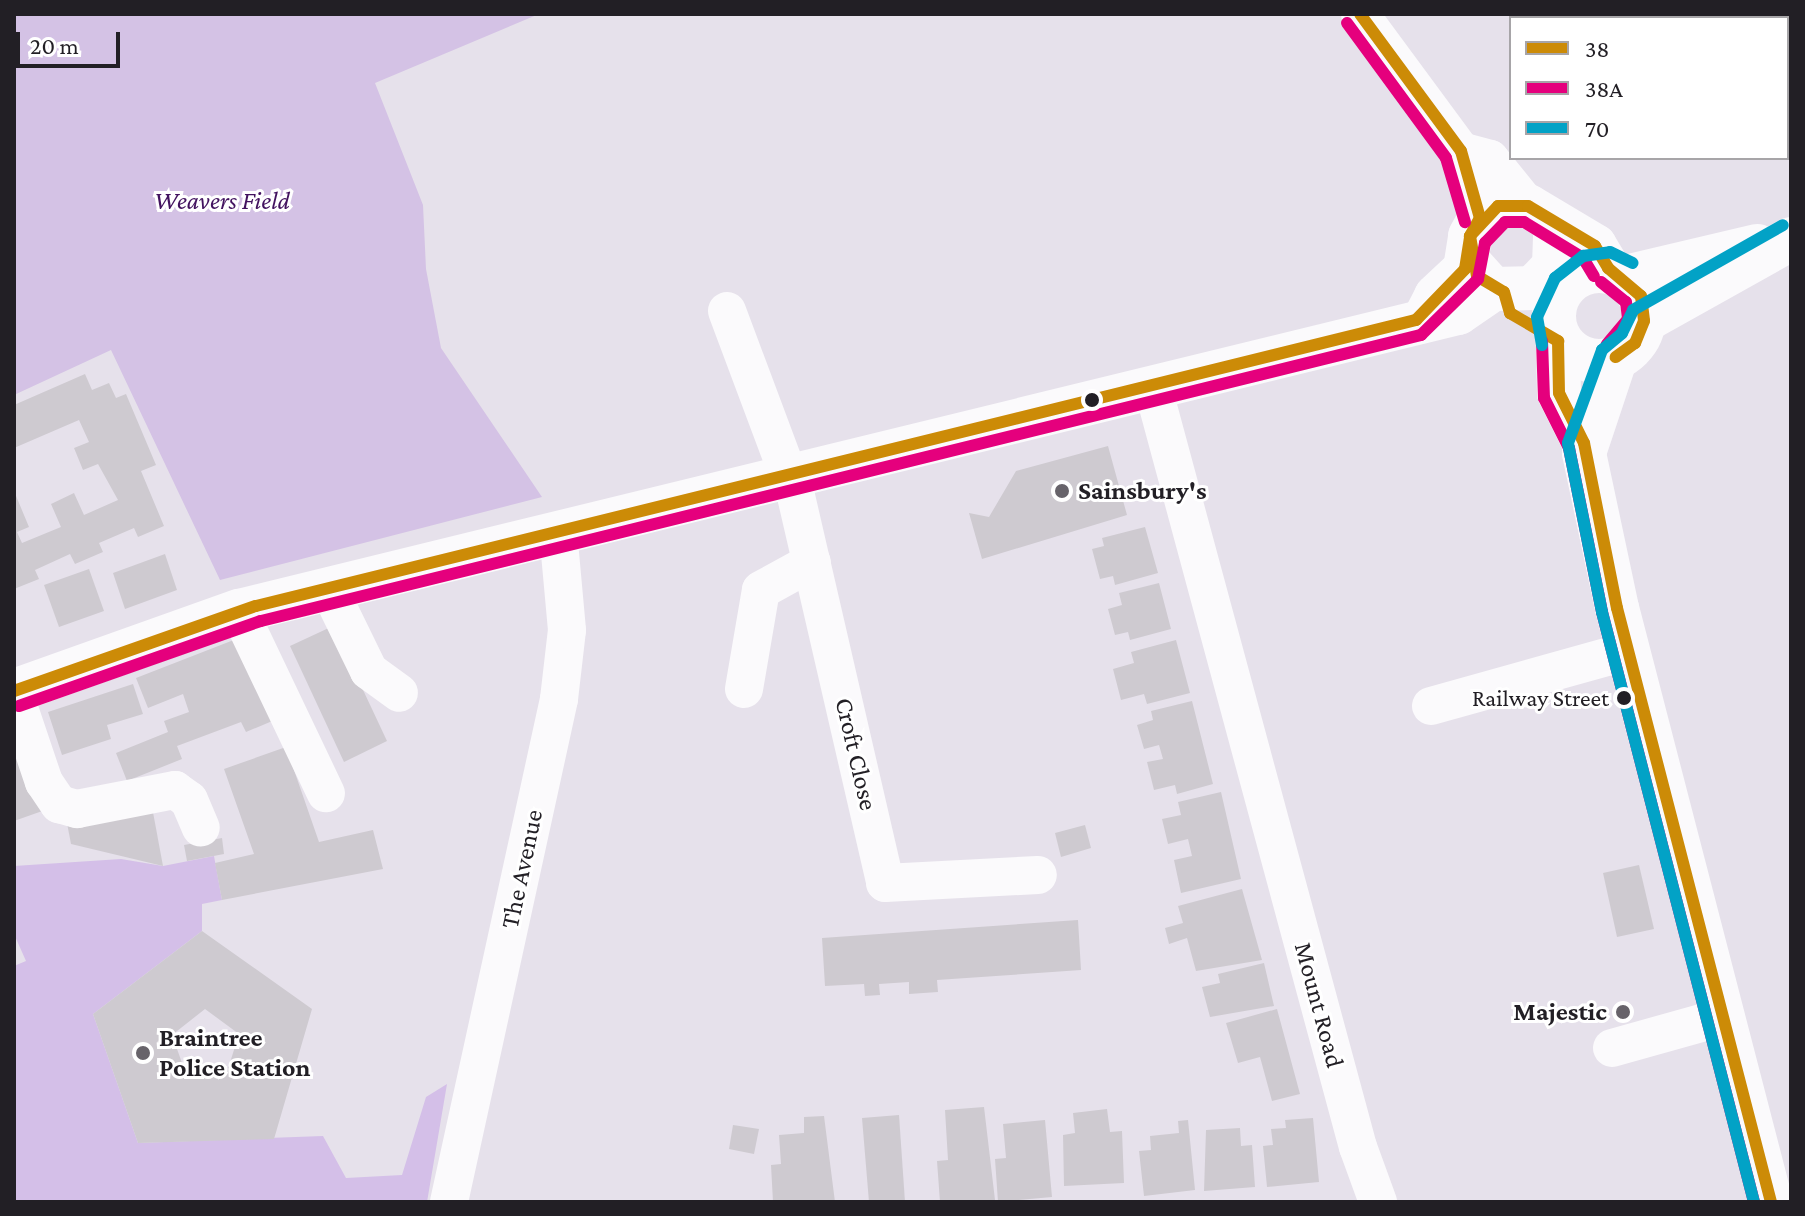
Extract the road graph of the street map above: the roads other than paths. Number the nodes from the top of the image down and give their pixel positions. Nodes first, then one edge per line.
1 (1360, 14) edge
2 (1461, 151) junction
3 (1538, 214) junction
4 (1791, 239) edge
5 (1486, 264) junction
6 (1617, 272) junction
7 (727, 311) dead end
8 (1644, 321) junction
9 (1556, 338) junction
10 (1616, 357) junction
11 (1153, 388) junction
12 (1584, 443) junction
13 (788, 477) junction
14 (558, 532) junction
15 (812, 562) junction
16 (328, 587) junction
17 (239, 611) junction
18 (1628, 651) junction
19 (744, 689) dead end
20 (14, 692) edge
21 (399, 693) dead end
22 (1431, 706) dead end
23 (326, 793) dead end
24 (201, 828) dead end
25 (1038, 875) dead end
26 (1723, 1017) junction
27 (1612, 1048) dead end
28 (449, 1202) edge
29 (1378, 1202) edge
30 (1771, 1202) edge

1 - 2 street
2 - 3 street
2 - 5 street
3 - 5 main road
3 - 5 main road
3 - 6 main road
4 - 6 main road
4 - 8 main road
5 - 9 main road
5 - 11 main road
6 - 8 main road
6 - 9 main road
7 - 13 street, Croft Close
8 - 10 main road
9 - 10 main road
9 - 12 main road
10 - 12 main road
11 - 13 main road
11 - 29 street, Mount Road
12 - 18 main road
13 - 14 main road
13 - 15 street, Croft Close
14 - 16 main road
14 - 28 street, The Avenue
15 - 19 street
15 - 25 street, Croft Close
16 - 17 main road
16 - 21 street
17 - 20 main road
17 - 23 street
18 - 22 street
18 - 26 main road
20 - 24 street
26 - 27 street
26 - 30 main road

